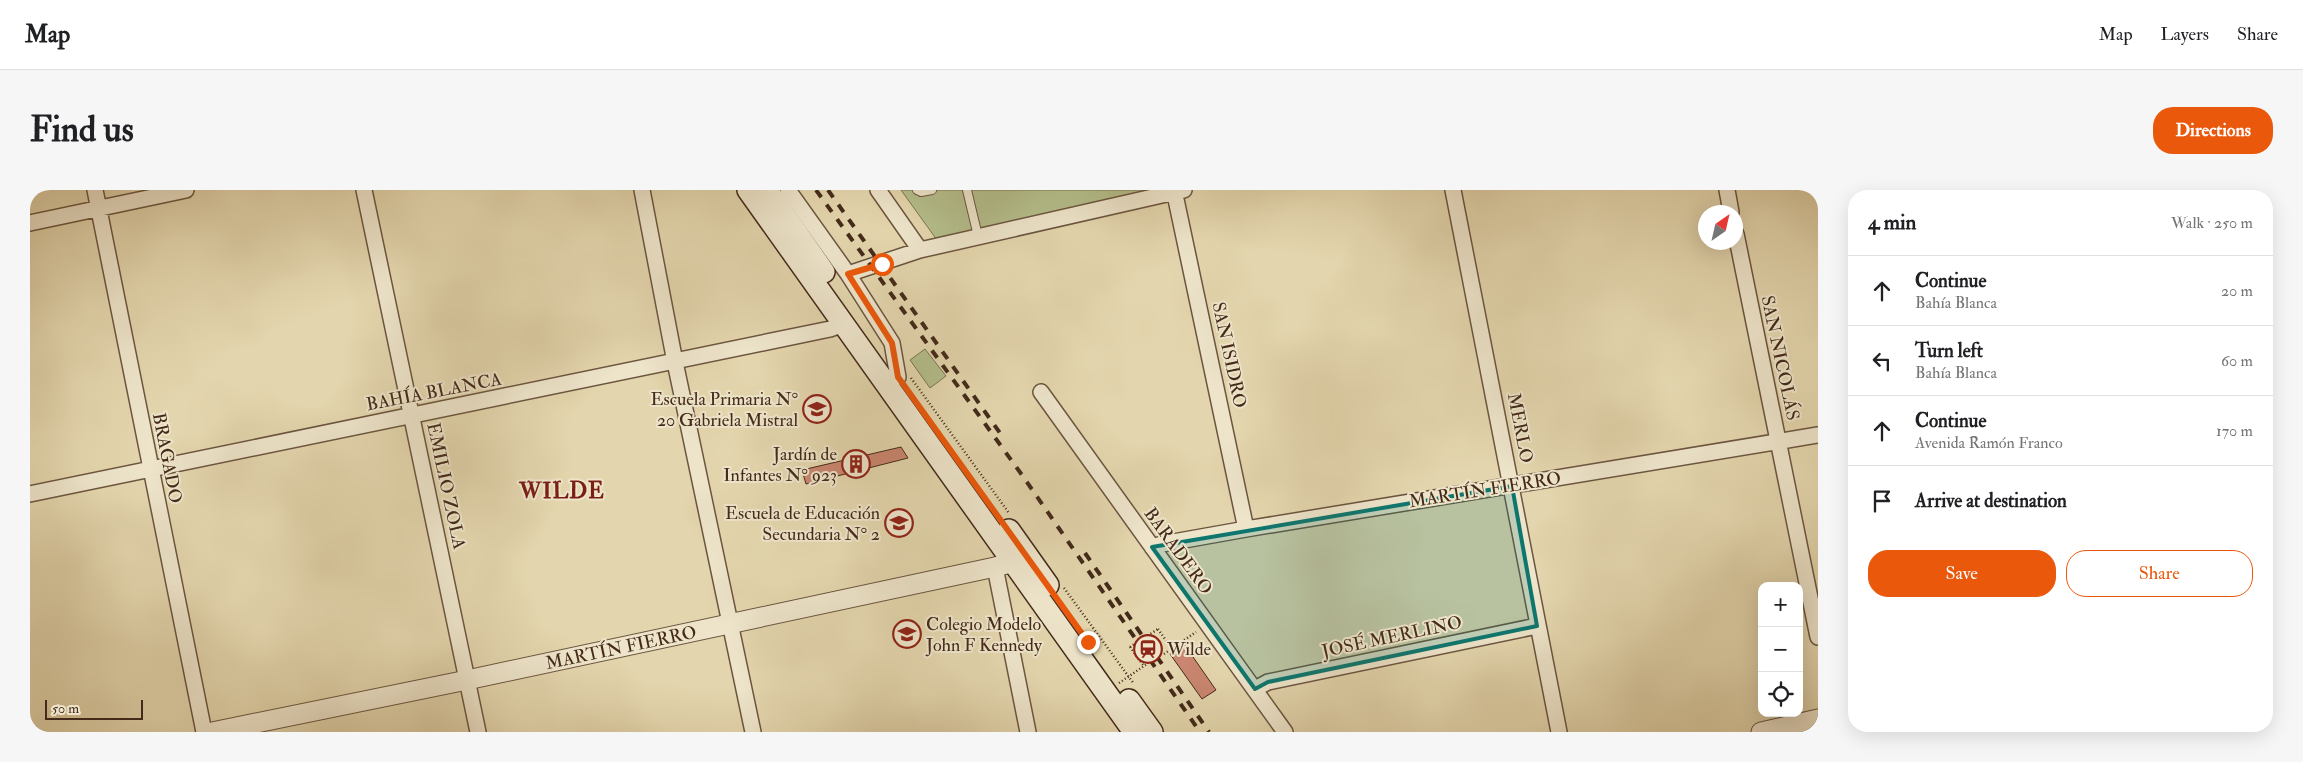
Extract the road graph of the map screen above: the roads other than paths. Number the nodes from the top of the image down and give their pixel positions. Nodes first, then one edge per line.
1 (95, 190) edge
2 (186, 190) edge
3 (364, 190) edge
4 (642, 190) edge
5 (748, 190) edge
6 (767, 190) edge
7 (788, 190) edge
8 (878, 190) edge
9 (917, 190) edge
10 (932, 190) edge
11 (966, 190) edge
12 (1453, 190) edge
13 (1726, 190) edge
14 (1178, 191) edge
15 (1729, 205) edge
16 (99, 209) junction
17 (30, 223) edge
18 (978, 236) junction
19 (920, 250) junction
20 (1739, 250) edge
21 (848, 274) junction
22 (844, 324) junction
23 (676, 362) junction
24 (903, 376) junction
25 (1041, 392) dead end
26 (412, 415) junction
27 (1818, 435) edge
28 (1778, 441) junction
29 (150, 469) junction
30 (1512, 486) junction
31 (30, 494) edge
32 (1246, 528) junction
33 (1152, 548) junction
34 (1012, 561) junction
35 (730, 625) junction
36 (1537, 626) junction
37 (1818, 637) edge
38 (467, 680) junction
39 (1256, 689) junction
40 (1818, 719) edge
41 (204, 732) edge
42 (212, 732) edge
43 (478, 732) edge
44 (753, 732) edge
45 (1028, 732) edge
46 (1134, 732) edge
47 (1152, 732) edge
48 (1285, 732) edge
49 (1559, 732) edge
50 (1761, 732) edge

1 - 16 street, BRAGADO
2 - 16 street
3 - 26 street, EMILIO ZOLA
4 - 23 street
5 - 22 main road
6 - 24 main road
7 - 21 street
8 - 19 street
9 - 10 lane
11 - 18 lane
12 - 30 street, MERLO
13 - 15 street
14 - 18 street
14 - 32 street, SAN ISIDRO
16 - 17 street
16 - 29 street, BRAGADO
18 - 19 street
19 - 21 street
20 - 28 street, SAN NICOLÁS
21 - 24 street
22 - 23 street, BAHÍA BLANCA
22 - 34 main road
23 - 26 street, BAHÍA BLANCA
23 - 35 street
24 - 34 main road
25 - 33 street, BARADERO
26 - 29 street, BAHÍA BLANCA
26 - 38 street, EMILIO ZOLA
27 - 28 street, MARTÍN FIERRO
28 - 30 street, MARTÍN FIERRO
28 - 37 street, SAN NICOLÁS
29 - 31 street, BAHÍA BLANCA
29 - 41 street, BRAGADO
30 - 32 street, MARTÍN FIERRO
30 - 36 street, MERLO
32 - 33 street, MARTÍN FIERRO
33 - 39 street, BARADERO
34 - 35 street, MARTÍN FIERRO
34 - 45 street
34 - 46 main road
34 - 47 main road
35 - 38 street, MARTÍN FIERRO
35 - 44 street
36 - 39 street, JOSÉ MERLINO
36 - 49 street, MERLO
38 - 42 street, MARTÍN FIERRO
38 - 43 street, EMILIO ZOLA
39 - 48 street, BARADERO
40 - 50 street

